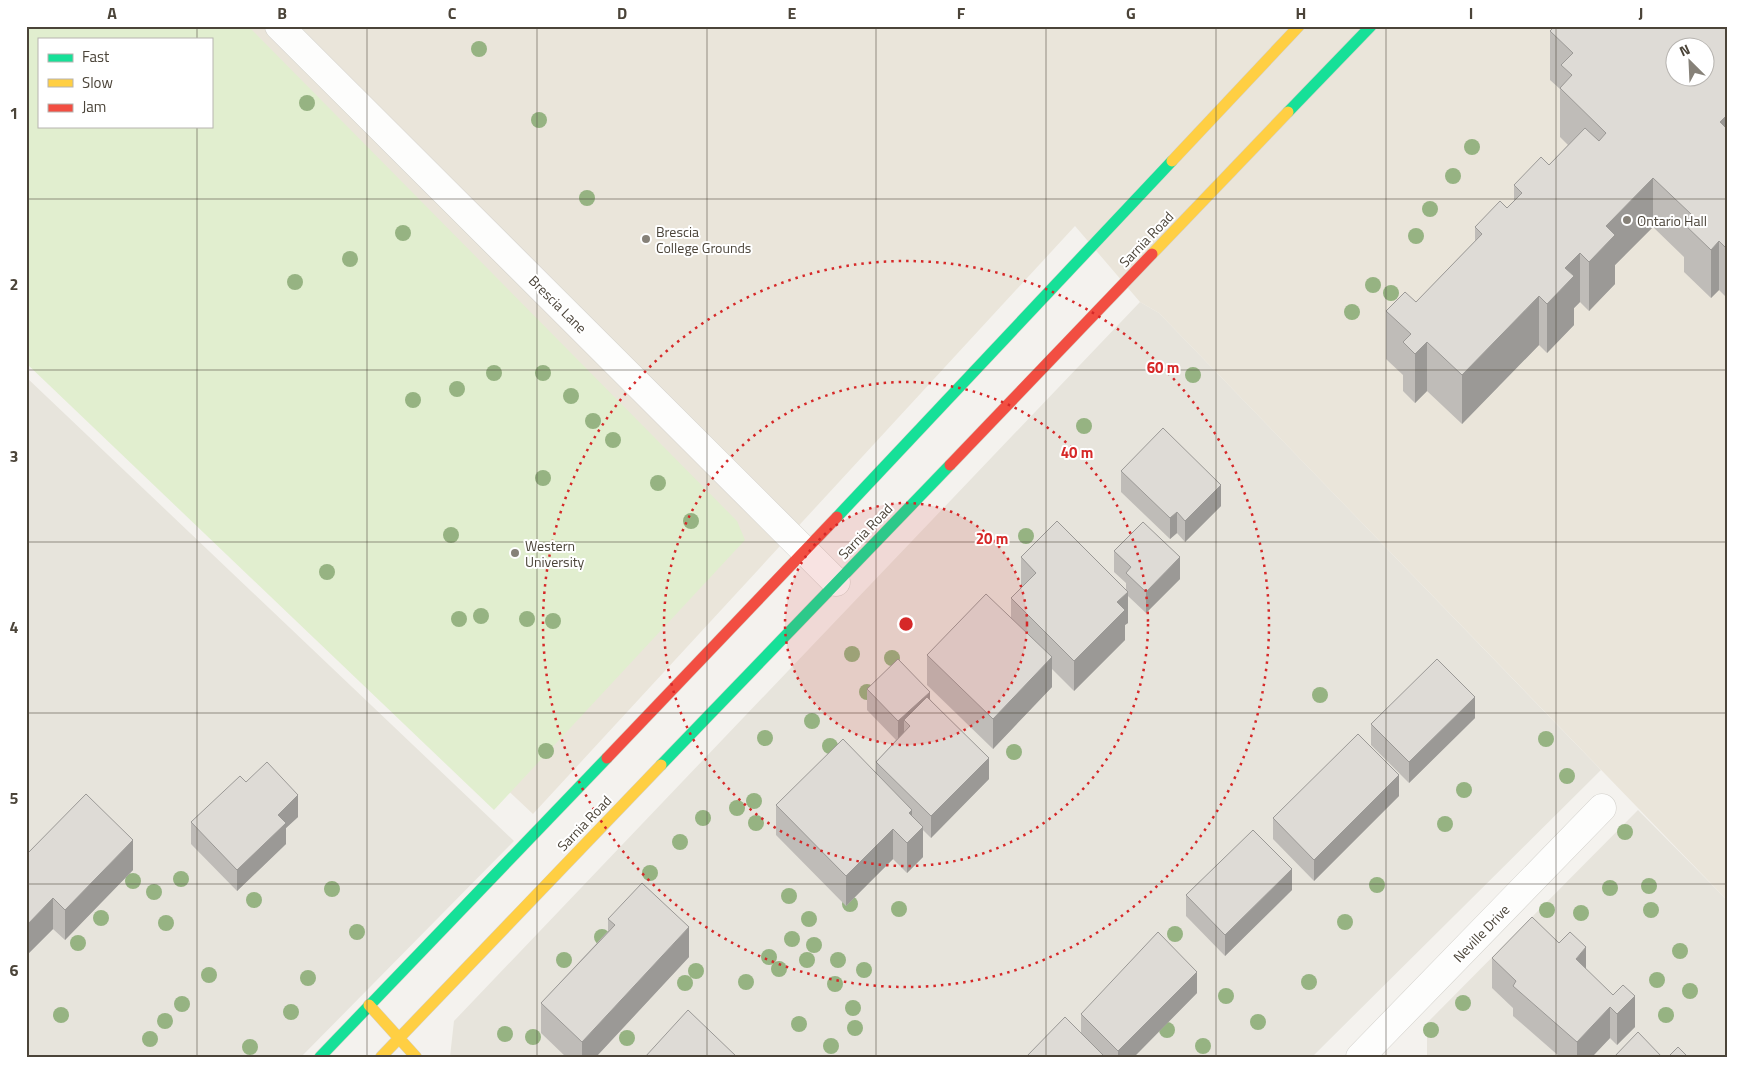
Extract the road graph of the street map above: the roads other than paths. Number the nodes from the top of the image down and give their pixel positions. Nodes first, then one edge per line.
1 (279, 26) edge
2 (1299, 26) edge
3 (1371, 26) edge
4 (805, 551) junction
5 (836, 582) junction
6 (1602, 808) dead end
7 (369, 1005) junction
8 (399, 1038) junction
9 (1370, 1053) edge
10 (320, 1057) edge
11 (381, 1057) edge
12 (416, 1057) edge

1 - 4 street, Brescia Lane
2 - 4 main road, Sarnia Road
3 - 5 main road, Sarnia Road
4 - 5 street, Brescia Lane
4 - 7 main road, Sarnia Road
5 - 8 main road, Sarnia Road
6 - 9 street, Neville Drive
7 - 8 main road
7 - 10 main road, Sarnia Road
8 - 11 main road, Sarnia Road
8 - 12 main road

